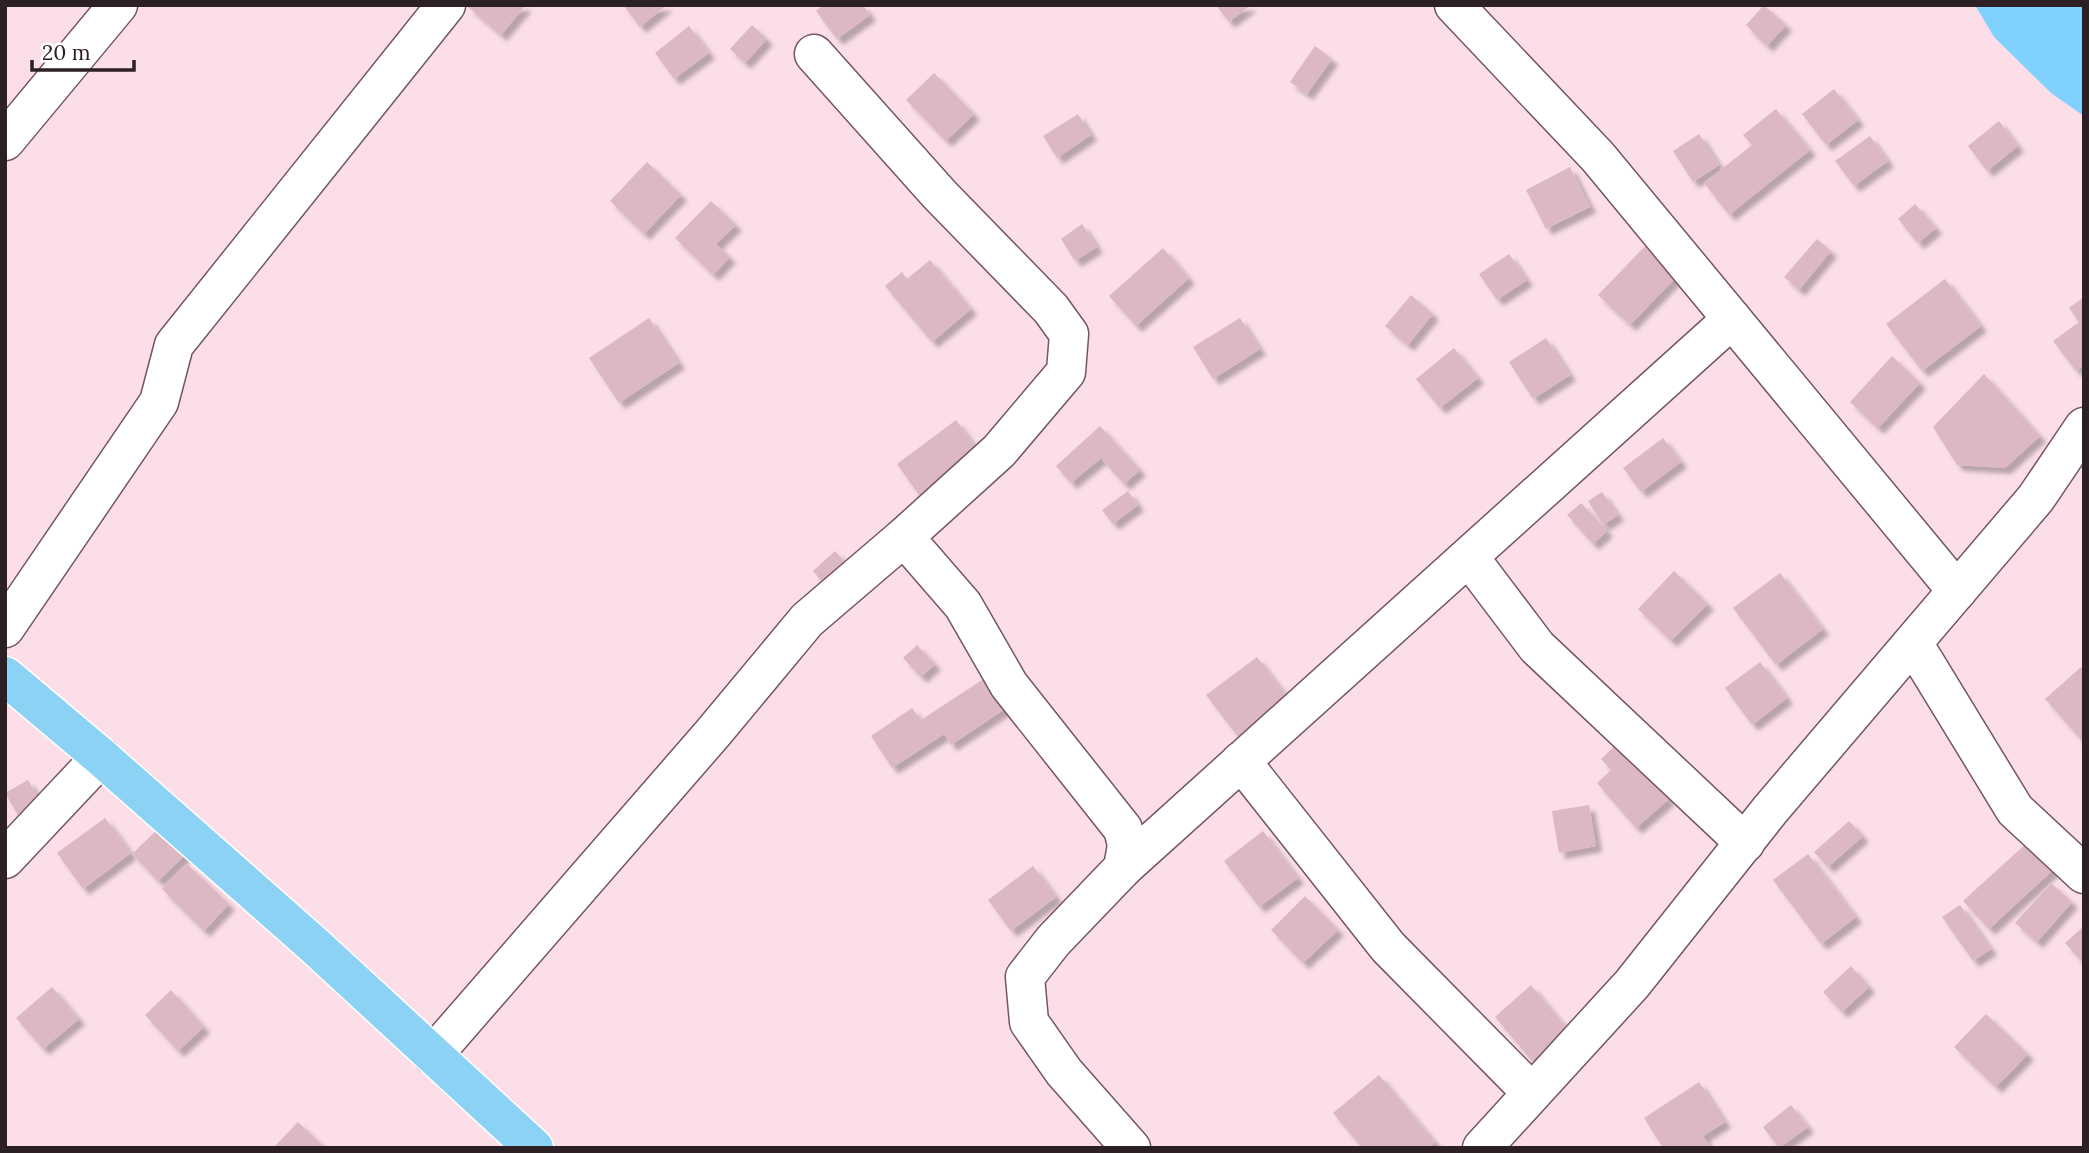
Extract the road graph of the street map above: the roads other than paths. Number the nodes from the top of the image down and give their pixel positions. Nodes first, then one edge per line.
1 (117, 5) edge
2 (446, 5) edge
3 (1454, 5) edge
4 (814, 54) dead end
5 (5, 141) edge
6 (1732, 319) junction
7 (2084, 427) edge
8 (904, 537) junction
9 (1469, 557) junction
10 (1957, 591) junction
11 (5, 628) edge
12 (1913, 643) junction
13 (5, 676) edge
14 (101, 757) junction
15 (1241, 761) junction
16 (1745, 843) junction
17 (5, 859) edge
18 (1123, 868) junction
19 (2084, 874) edge
20 (433, 1055) junction
21 (1532, 1093) junction
22 (534, 1148) edge
23 (1131, 1148) edge
24 (1482, 1148) edge

1 - 5 street
2 - 11 street
3 - 6 street
4 - 8 street
6 - 9 street
6 - 10 street
7 - 10 street
8 - 18 street
8 - 20 street
9 - 15 street
9 - 16 street
10 - 12 street
12 - 16 street
12 - 19 street
13 - 14 main road
14 - 17 street
14 - 20 main road
15 - 18 street
15 - 21 street
16 - 21 street
18 - 23 street
20 - 22 main road
21 - 24 street

